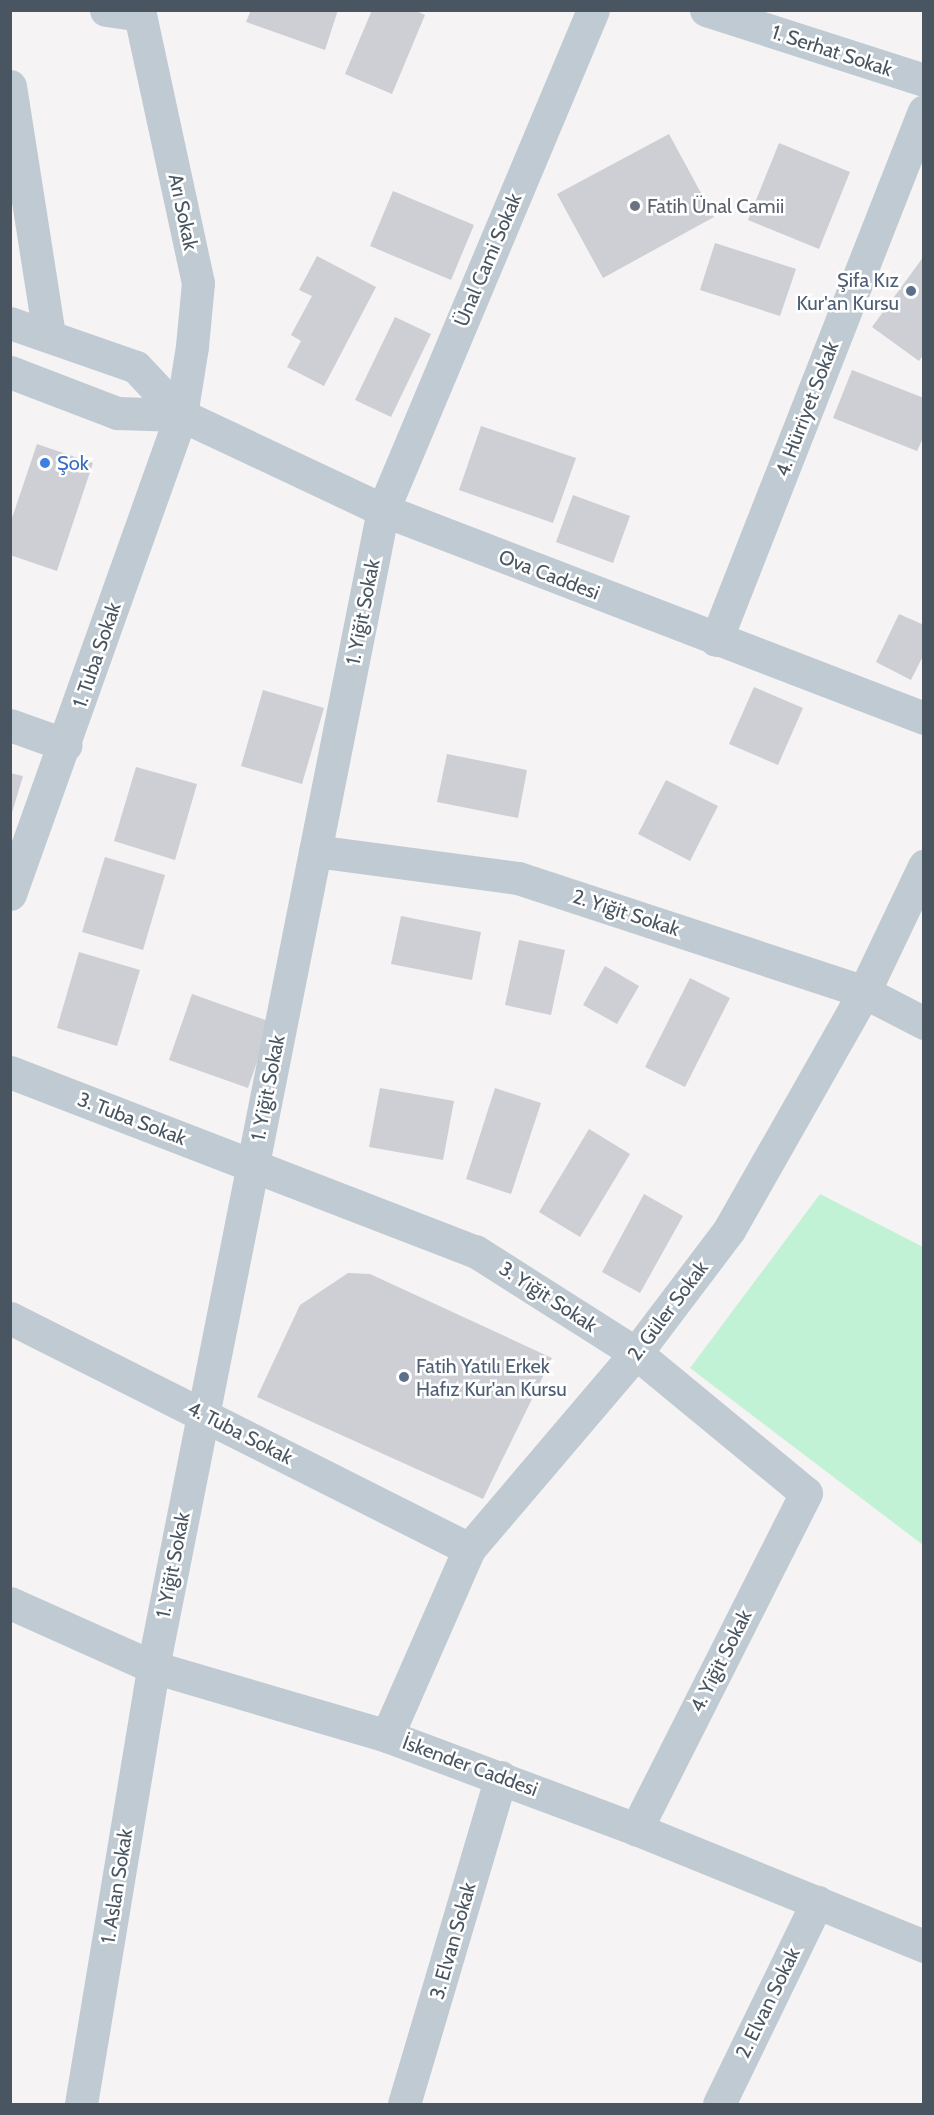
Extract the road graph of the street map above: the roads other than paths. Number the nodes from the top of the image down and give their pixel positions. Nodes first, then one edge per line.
1 (106, 10) edge
2 (593, 10) edge
3 (706, 10) edge
4 (140, 13) edge
5 (924, 80) edge
6 (10, 86) edge
7 (924, 111) edge
8 (915, 165) edge
9 (10, 323) edge
10 (49, 336) junction
11 (10, 372) edge
12 (181, 415) junction
13 (383, 510) junction
14 (716, 640) junction
15 (924, 718) edge
16 (10, 725) edge
17 (66, 745) junction
18 (315, 851) junction
19 (924, 866) edge
20 (10, 894) edge
21 (864, 992) junction
22 (924, 1023) edge
23 (10, 1072) edge
24 (253, 1166) junction
25 (10, 1318) edge
26 (636, 1353) junction
27 (203, 1415) junction
28 (806, 1493) joint
29 (468, 1550) junction
30 (10, 1603) edge
31 (153, 1667) junction
32 (387, 1736) junction
33 (501, 1777) junction
34 (636, 1829) junction
35 (817, 1902) junction
36 (924, 1946) edge
37 (81, 2104) edge
38 (404, 2104) edge
39 (719, 2104) edge

1 - 4 street
2 - 13 street, Ünal Cami Sokak
3 - 5 street, 1. Serhat Sokak
4 - 12 street, Arı Sokak
6 - 10 street
7 - 8 street, 4. Hürriyet Sokak
8 - 14 street, 4. Hürriyet Sokak
9 - 10 street, Ova Caddesi
10 - 12 street, Ova Caddesi
11 - 12 street, Ova Caddesi
12 - 13 street, Ova Caddesi
12 - 17 street, 1. Tuba Sokak
13 - 14 street, Ova Caddesi
13 - 18 street, 1. Yiğit Sokak
14 - 15 street, Ova Caddesi
16 - 17 street
17 - 20 street, 1. Tuba Sokak
18 - 21 street, 2. Yiğit Sokak
18 - 24 street, 1. Yiğit Sokak
19 - 21 street, 2. Güler Sokak
21 - 22 street, 2. Yiğit Sokak
21 - 26 street, 2. Güler Sokak
23 - 24 street, 3. Tuba Sokak
24 - 26 street, 3. Yiğit Sokak
24 - 27 street, 1. Yiğit Sokak
25 - 27 street, 4. Tuba Sokak
26 - 28 street, 3. Yiğit Sokak
26 - 29 street, 2. Güler Sokak
27 - 29 street, 4. Tuba Sokak
27 - 31 street, 1. Yiğit Sokak
28 - 34 street, 4. Yiğit Sokak
29 - 32 street, 2. Güler Sokak
30 - 31 street, İskender Caddesi
31 - 32 street, İskender Caddesi
31 - 37 street, 1. Aslan Sokak
32 - 33 street, İskender Caddesi
33 - 34 street, İskender Caddesi
33 - 38 street, 3. Elvan Sokak
34 - 35 street, İskender Caddesi
35 - 36 street, İskender Caddesi
35 - 39 street, 2. Elvan Sokak

